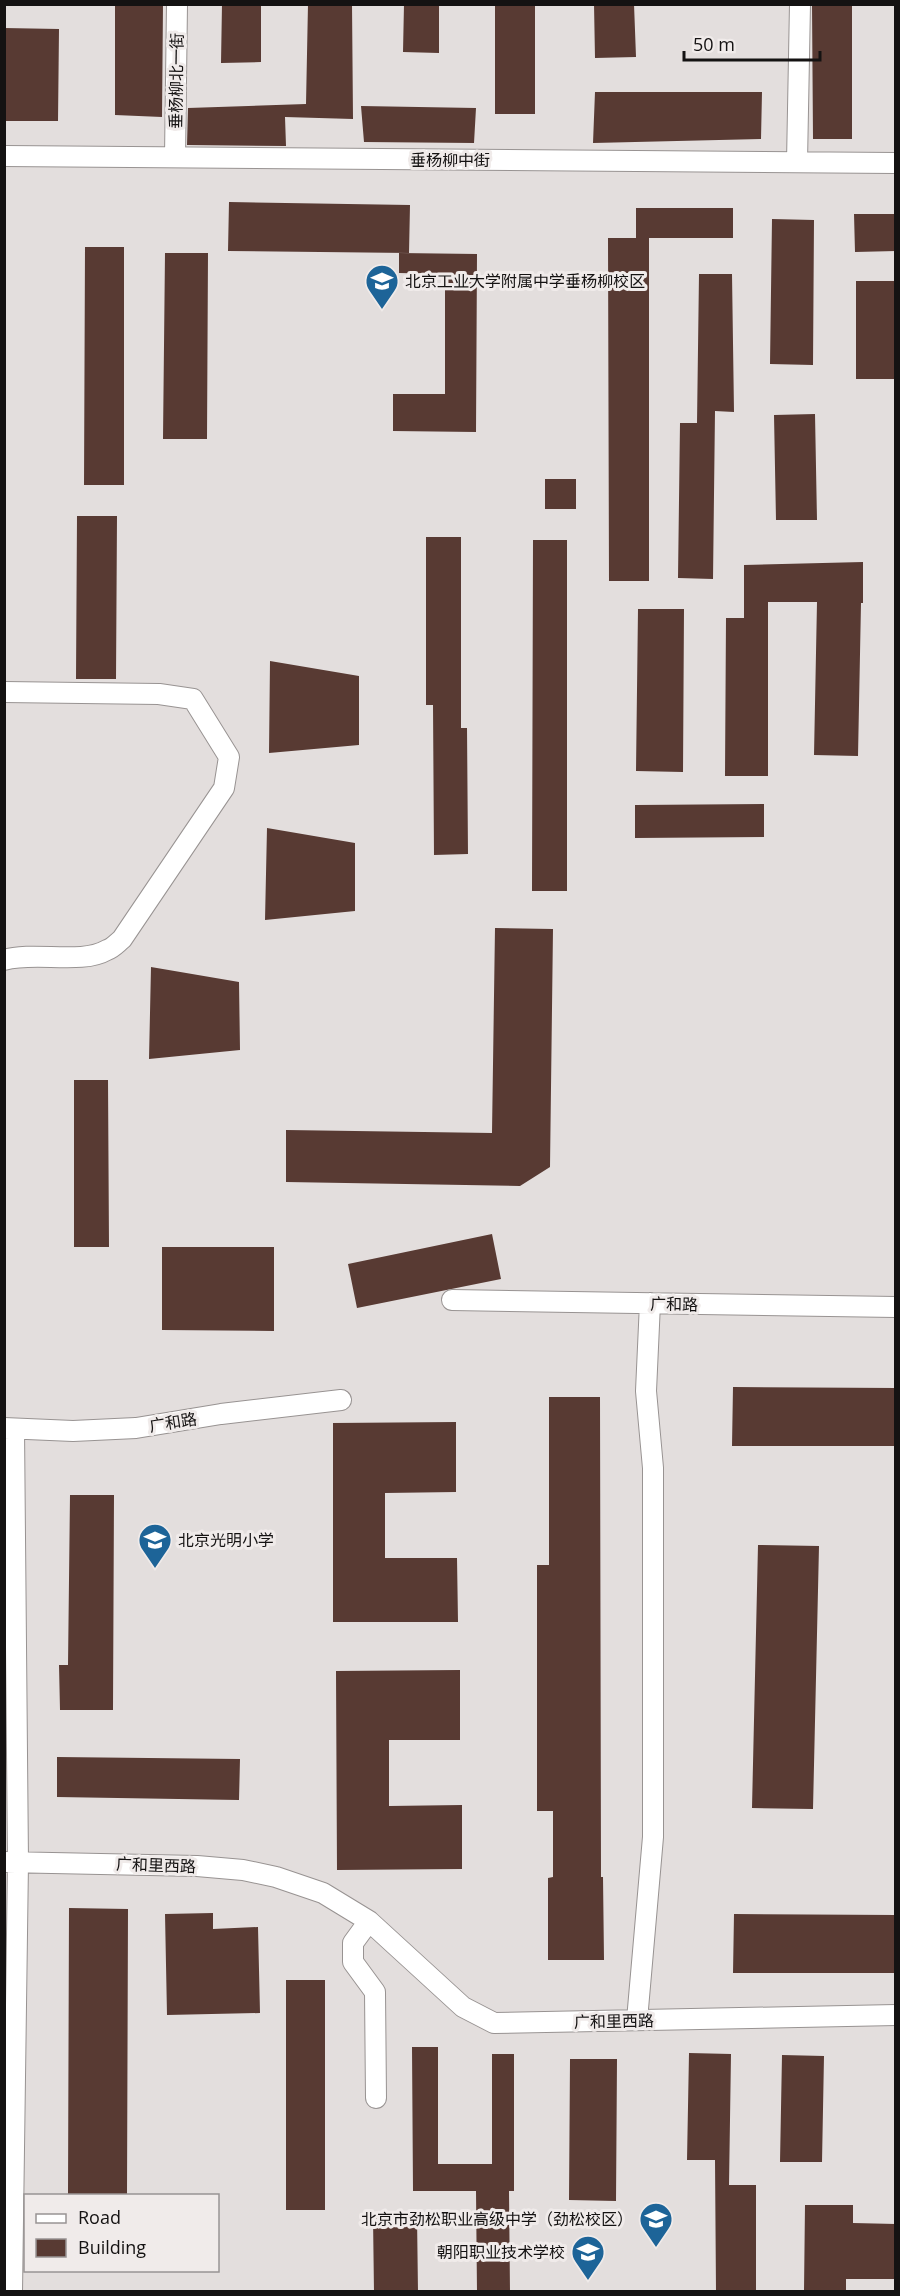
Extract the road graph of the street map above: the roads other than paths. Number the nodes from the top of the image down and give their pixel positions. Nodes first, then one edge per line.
1 (177, 4) edge
2 (800, 4) edge
3 (4, 156) edge
4 (175, 157) junction
5 (797, 162) junction
6 (896, 163) edge
7 (4, 692) edge
8 (4, 960) edge
9 (452, 1300) dead end
10 (650, 1303) junction
11 (896, 1307) edge
12 (341, 1400) dead end
13 (9, 1428) edge
14 (11, 1862) edge
15 (369, 1921) junction
16 (896, 2015) edge
17 (637, 2020) junction
18 (376, 2098) dead end
19 (12, 2292) edge

1 - 4 street, 垂杨柳北一街
2 - 5 street
3 - 4 street, 垂杨柳中街
4 - 5 street, 垂杨柳中街
5 - 6 street, 垂杨柳中街
7 - 8 street
9 - 10 street, 广和路
10 - 11 street, 广和路
10 - 17 street
12 - 13 street, 广和路
13 - 14 street
14 - 15 street, 广和里西路
14 - 19 street
15 - 17 street, 广和里西路
15 - 18 street
16 - 17 street, 广和里西路

